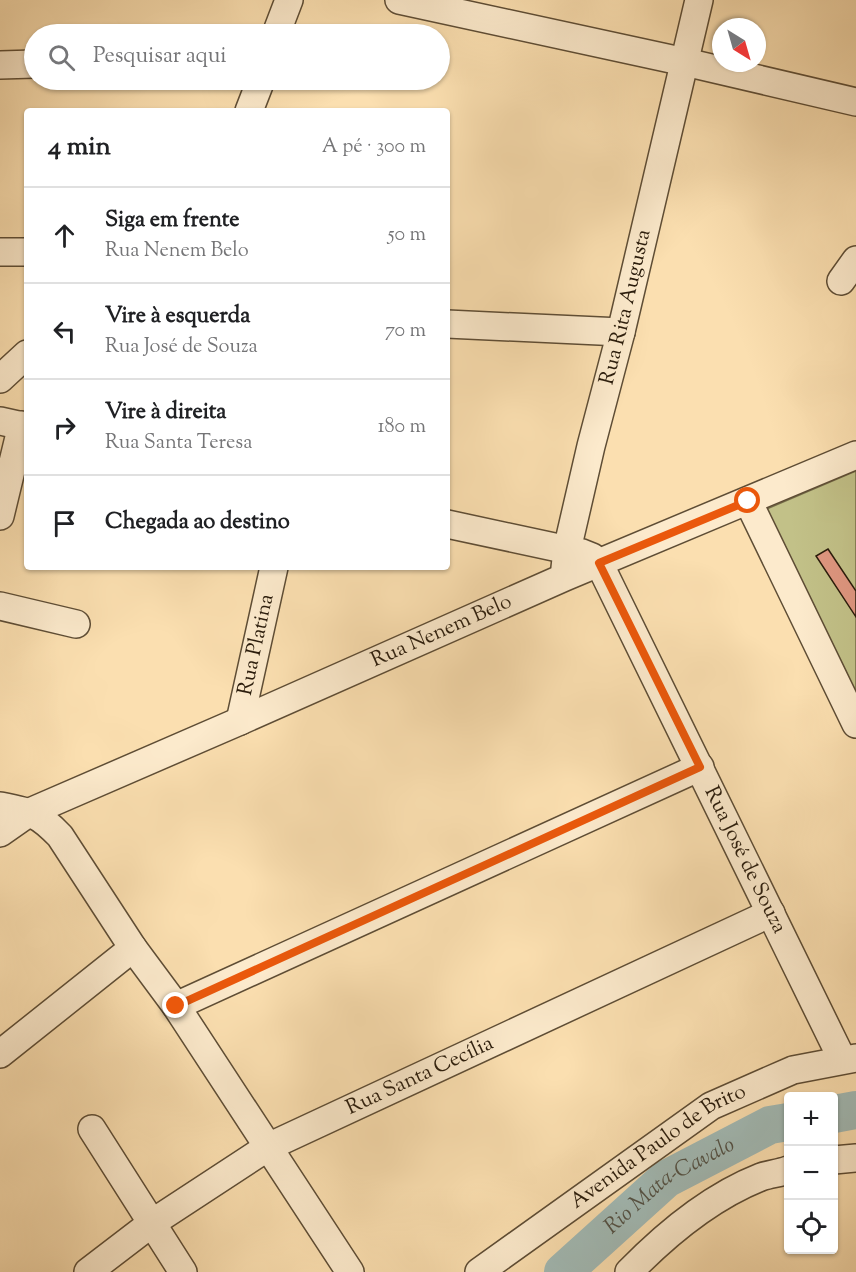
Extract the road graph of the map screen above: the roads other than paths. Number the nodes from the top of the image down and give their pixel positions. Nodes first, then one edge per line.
1 (289, 0) edge
2 (399, 0) edge
3 (699, 0) edge
4 (280, 24) edge
5 (685, 62) junction
6 (24, 64) edge
7 (0, 65) edge
8 (257, 90) edge
9 (855, 99) edge
10 (250, 108) edge
11 (0, 252) edge
12 (24, 252) edge
13 (450, 324) edge
14 (621, 332) junction
15 (24, 357) edge
16 (0, 378) edge
17 (16, 424) edge
18 (856, 455) edge
19 (748, 501) junction
20 (0, 516) edge
21 (450, 525) edge
22 (567, 550) junction
23 (599, 563) junction
24 (273, 570) edge
25 (565, 577) junction
26 (0, 606) edge
27 (76, 624) dead end
28 (240, 721) junction
29 (856, 724) edge
30 (700, 767) junction
31 (0, 806) edge
32 (30, 812) junction
33 (0, 833) edge
34 (771, 913) junction
35 (133, 948) junction
36 (176, 1006) junction
37 (0, 1054) edge
38 (849, 1059) edge
39 (92, 1129) dead end
40 (268, 1147) junction
41 (856, 1158) edge
42 (838, 1160) edge
43 (784, 1171) edge
44 (152, 1223) junction
45 (87, 1272) edge
46 (183, 1272) edge
47 (350, 1272) edge
48 (479, 1272) edge
49 (629, 1272) edge

1 - 4 street
2 - 5 street
3 - 5 street, Rua Rita Augusta
5 - 9 street
5 - 14 street, Rua Rita Augusta
6 - 7 street
8 - 10 street
11 - 12 street
13 - 14 street
14 - 22 street, Rua Rita Augusta
15 - 16 street
17 - 20 street
18 - 19 street, Rua Nenem Belo
19 - 23 street, Rua Nenem Belo
19 - 29 street
21 - 22 street
22 - 23 street
22 - 25 street, Rua Rita Augusta
23 - 25 street, Rua Nenem Belo
23 - 30 street, Rua José de Souza
24 - 28 street, Rua Platina
25 - 28 street, Rua Nenem Belo
26 - 27 street
28 - 32 street, Rua Nenem Belo
30 - 34 street, Rua José de Souza
30 - 36 street
31 - 32 street
32 - 33 street, Rua Nenem Belo
32 - 35 street
34 - 38 street, Rua José de Souza
34 - 40 street, Rua Santa Cecília
35 - 36 street
35 - 37 street
36 - 40 street
38 - 48 street, Avenida Paulo de Brito
39 - 44 street
40 - 44 street, Rua Santa Cecília
40 - 47 street
41 - 42 street
43 - 49 street
44 - 45 street, Rua Santa Cecília
44 - 46 street

